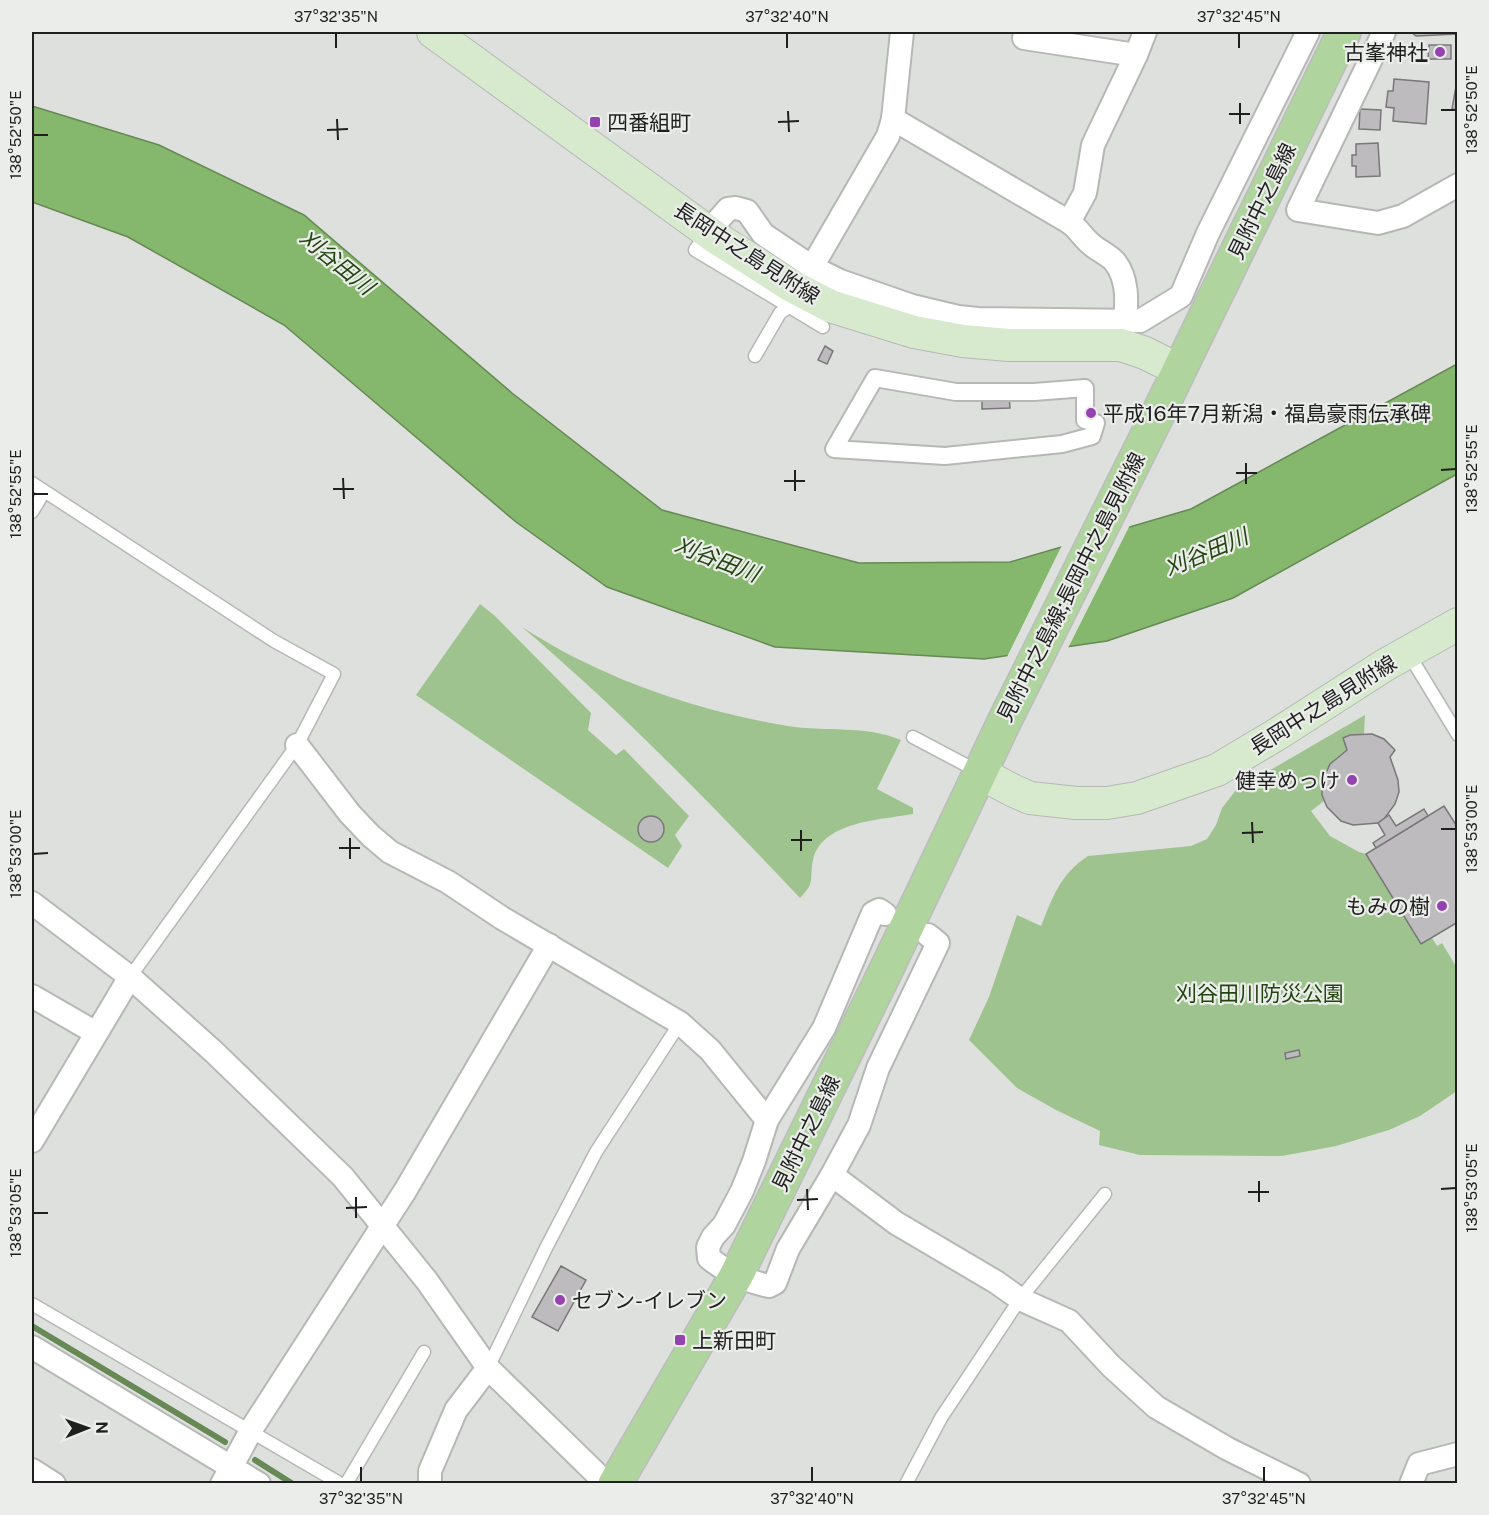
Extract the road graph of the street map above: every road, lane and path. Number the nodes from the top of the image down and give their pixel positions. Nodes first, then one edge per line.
1 (433, 32) edge
2 (902, 32) edge
3 (1145, 32) edge
4 (1308, 32) edge
5 (1344, 32) edge
6 (1384, 32) edge
7 (1024, 38) dead end
8 (1136, 55) junction
9 (893, 119) junction
10 (1458, 185) edge
11 (1069, 222) junction
12 (801, 288) junction
13 (1125, 321) junction
14 (823, 327) dead end
15 (755, 356) dead end
16 (1179, 370) junction
17 (834, 449) joint
18 (32, 483) edge
19 (44, 492) junction
20 (32, 512) edge
21 (1458, 624) edge
22 (1407, 652) junction
23 (1458, 735) edge
24 (913, 737) dead end
25 (297, 745) junction
26 (980, 773) junction
27 (32, 903) edge
28 (885, 914) dead end
29 (928, 935) dead end
30 (549, 945) junction
31 (130, 977) junction
32 (32, 996) edge
33 (680, 1023) junction
34 (96, 1033) junction
35 (767, 1120) junction
36 (32, 1141) edge
37 (832, 1175) junction
38 (1105, 1194) dead end
39 (383, 1225) junction
40 (736, 1276) junction
41 (1020, 1299) junction
42 (32, 1304) edge
43 (32, 1347) edge
44 (424, 1352) dead end
45 (488, 1368) junction
46 (250, 1432) junction
47 (1458, 1454) edge
48 (32, 1470) edge
49 (227, 1476) edge
50 (54, 1484) edge
51 (259, 1484) edge
52 (341, 1484) edge
53 (346, 1484) edge
54 (430, 1484) edge
55 (607, 1484) edge
56 (615, 1484) edge
57 (906, 1484) edge
58 (1299, 1484) edge
59 (1411, 1484) edge

1 - 12 main road, 長岡中之島見附線
2 - 9 street
3 - 8 street
4 - 13 street
5 - 16 main road, 見附中之島線
6 - 10 street
7 - 8 street
8 - 11 street
9 - 11 street
9 - 12 street
11 - 13 street
12 - 13 street
12 - 14 lane
12 - 15 lane
12 - 16 main road, 長岡中之島見附線
16 - 26 main road, 見附中之島線;長岡中之島見附線
17 - 17 street
18 - 19 lane
19 - 20 lane
19 - 25 lane
21 - 22 main road, 長岡中之島見附線
22 - 23 lane
22 - 26 main road, 長岡中之島見附線
24 - 26 lane
25 - 30 street
25 - 31 lane
26 - 40 main road, 見附中之島線
27 - 31 street
28 - 35 street
29 - 37 street
30 - 33 street
30 - 39 street
31 - 34 street
31 - 39 street
32 - 34 street
33 - 35 street
33 - 45 lane
34 - 36 street
35 - 40 street
37 - 40 street
37 - 41 street
38 - 41 lane
39 - 45 street
39 - 46 street
40 - 56 main road, 見附中之島線
41 - 57 lane
41 - 58 street
42 - 46 lane
43 - 49 street
44 - 53 lane
45 - 54 street
45 - 55 street
46 - 49 street
46 - 52 lane
47 - 59 street
48 - 50 street
49 - 51 street

